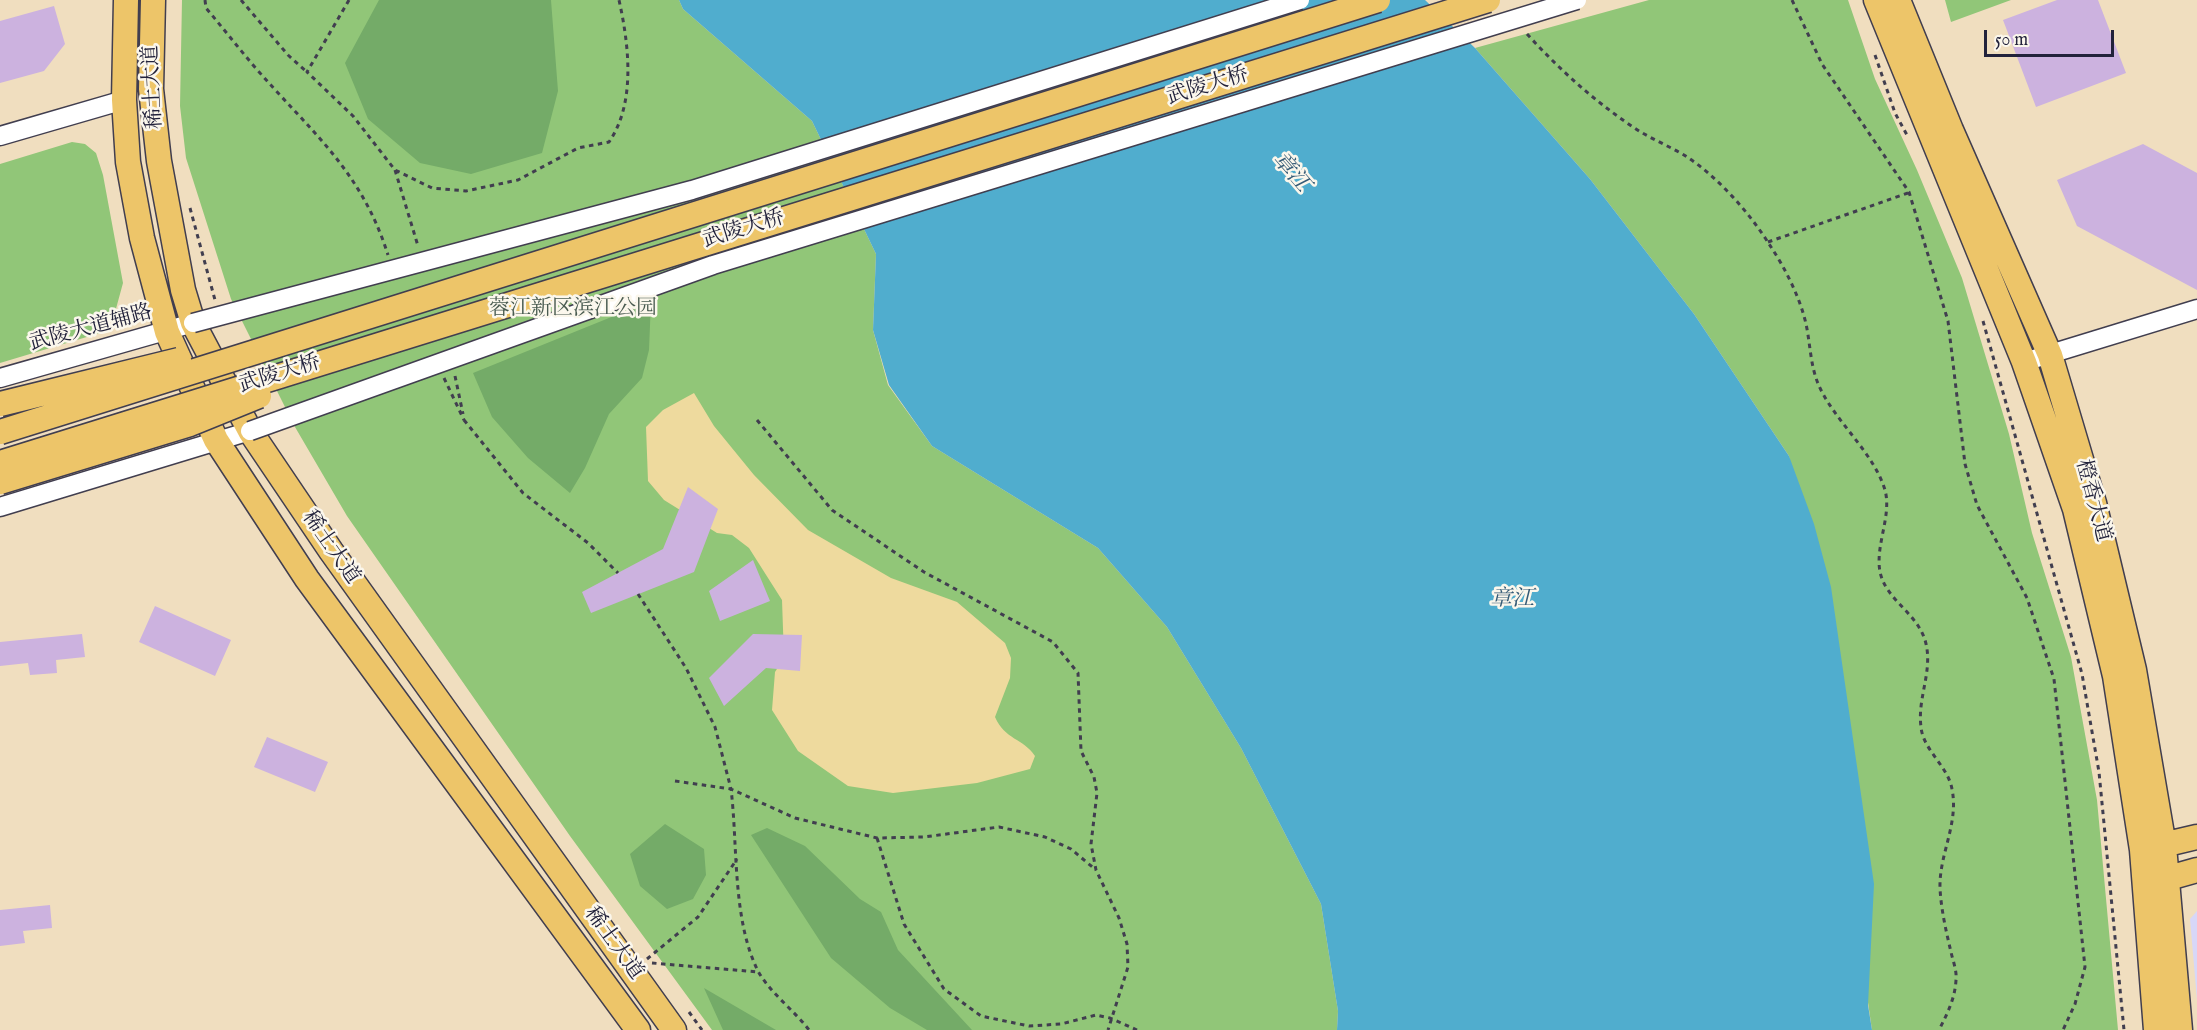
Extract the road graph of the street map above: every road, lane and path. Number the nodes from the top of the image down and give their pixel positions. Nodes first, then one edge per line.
1 (126, 0) edge
2 (153, 0) edge
3 (205, 0) edge
4 (241, 0) edge
5 (349, 0) edge
6 (619, 0) edge
7 (1300, 0) edge
8 (1378, 0) edge
9 (1488, 0) edge
10 (1576, 0) edge
11 (1792, 0) edge
12 (1876, 0) edge
13 (1899, 3) edge
14 (1526, 33) dead end
15 (1874, 52) dead end
16 (307, 72) junction
17 (124, 100) junction
18 (0, 136) edge
19 (1912, 144) dead end
20 (395, 170) junction
21 (1909, 192) junction
22 (187, 197) dead end
23 (1768, 242) junction
24 (421, 253) dead end
25 (389, 259) dead end
26 (423, 299) junction
27 (218, 308) dead end
28 (2197, 309) edge
29 (1981, 315) dead end
30 (193, 322) junction
31 (430, 327) junction
32 (167, 332) junction
33 (2050, 355) junction
34 (2024, 362) junction
35 (453, 365) dead end
36 (441, 371) dead end
37 (0, 378) edge
38 (0, 404) edge
39 (464, 420) junction
40 (757, 420) dead end
41 (250, 431) junction
42 (0, 432) edge
43 (216, 440) junction
44 (0, 463) edge
45 (0, 482) edge
46 (0, 507) edge
47 (618, 573) dead end
48 (638, 594) dead end
49 (675, 780) dead end
50 (731, 789) junction
51 (2197, 837) edge
52 (877, 838) junction
53 (2153, 848) junction
54 (737, 859) junction
55 (1096, 870) junction
56 (2197, 870) edge
57 (2155, 883) junction
58 (647, 959) dead end
59 (650, 963) dead end
60 (759, 972) junction
61 (1110, 1018) junction
62 (638, 1030) edge
63 (674, 1030) edge
64 (809, 1030) edge
65 (1108, 1030) edge
66 (1137, 1030) edge
67 (1939, 1030) edge
68 (2063, 1030) edge
69 (2124, 1030) edge
70 (2156, 1030) edge
71 (2180, 1030) edge

1 - 17 main road, 稀土大道
2 - 30 main road, 稀土大道
3 - 25 path
4 - 16 path
5 - 16 path
6 - 20 path
7 - 30 street, 武陵大道辅路, bridge
8 - 26 main road, 武陵大桥, bridge
9 - 31 main road, 武陵大桥, bridge
10 - 41 street, bridge
11 - 21 path
12 - 34 main road, 橙香大道
13 - 33 main road, 橙香大道
14 - 23 path
15 - 19 path
16 - 20 path
17 - 18 street
17 - 32 main road, 稀土大道
20 - 24 path
21 - 23 path
21 - 68 path
22 - 27 path
23 - 67 path
26 - 38 main road, bridge
26 - 42 main road, 武陵大桥, bridge
28 - 33 street
29 - 69 path
30 - 32 street, 武陵大道辅路
30 - 41 main road, 稀土大道
31 - 44 main road, 武陵大桥, bridge
31 - 45 main road, bridge
32 - 37 street, 武陵大道辅路
32 - 43 main road, 稀土大道
33 - 34 street
33 - 53 main road, 橙香大道
34 - 53 main road, 橙香大道
35 - 39 path
36 - 39 path
39 - 47 path
40 - 55 path
41 - 43 street
41 - 63 main road, 稀土大道
43 - 46 street
43 - 62 main road, 稀土大道
48 - 50 path
49 - 50 path
50 - 52 path
50 - 54 path
51 - 53 main road
52 - 55 path
52 - 61 path
53 - 57 main road, 橙香大道
54 - 58 path
54 - 60 path
55 - 61 path
56 - 57 main road
57 - 70 main road, 橙香大道
57 - 71 main road, 橙香大道
59 - 60 path
60 - 64 path
61 - 65 path
61 - 66 path

